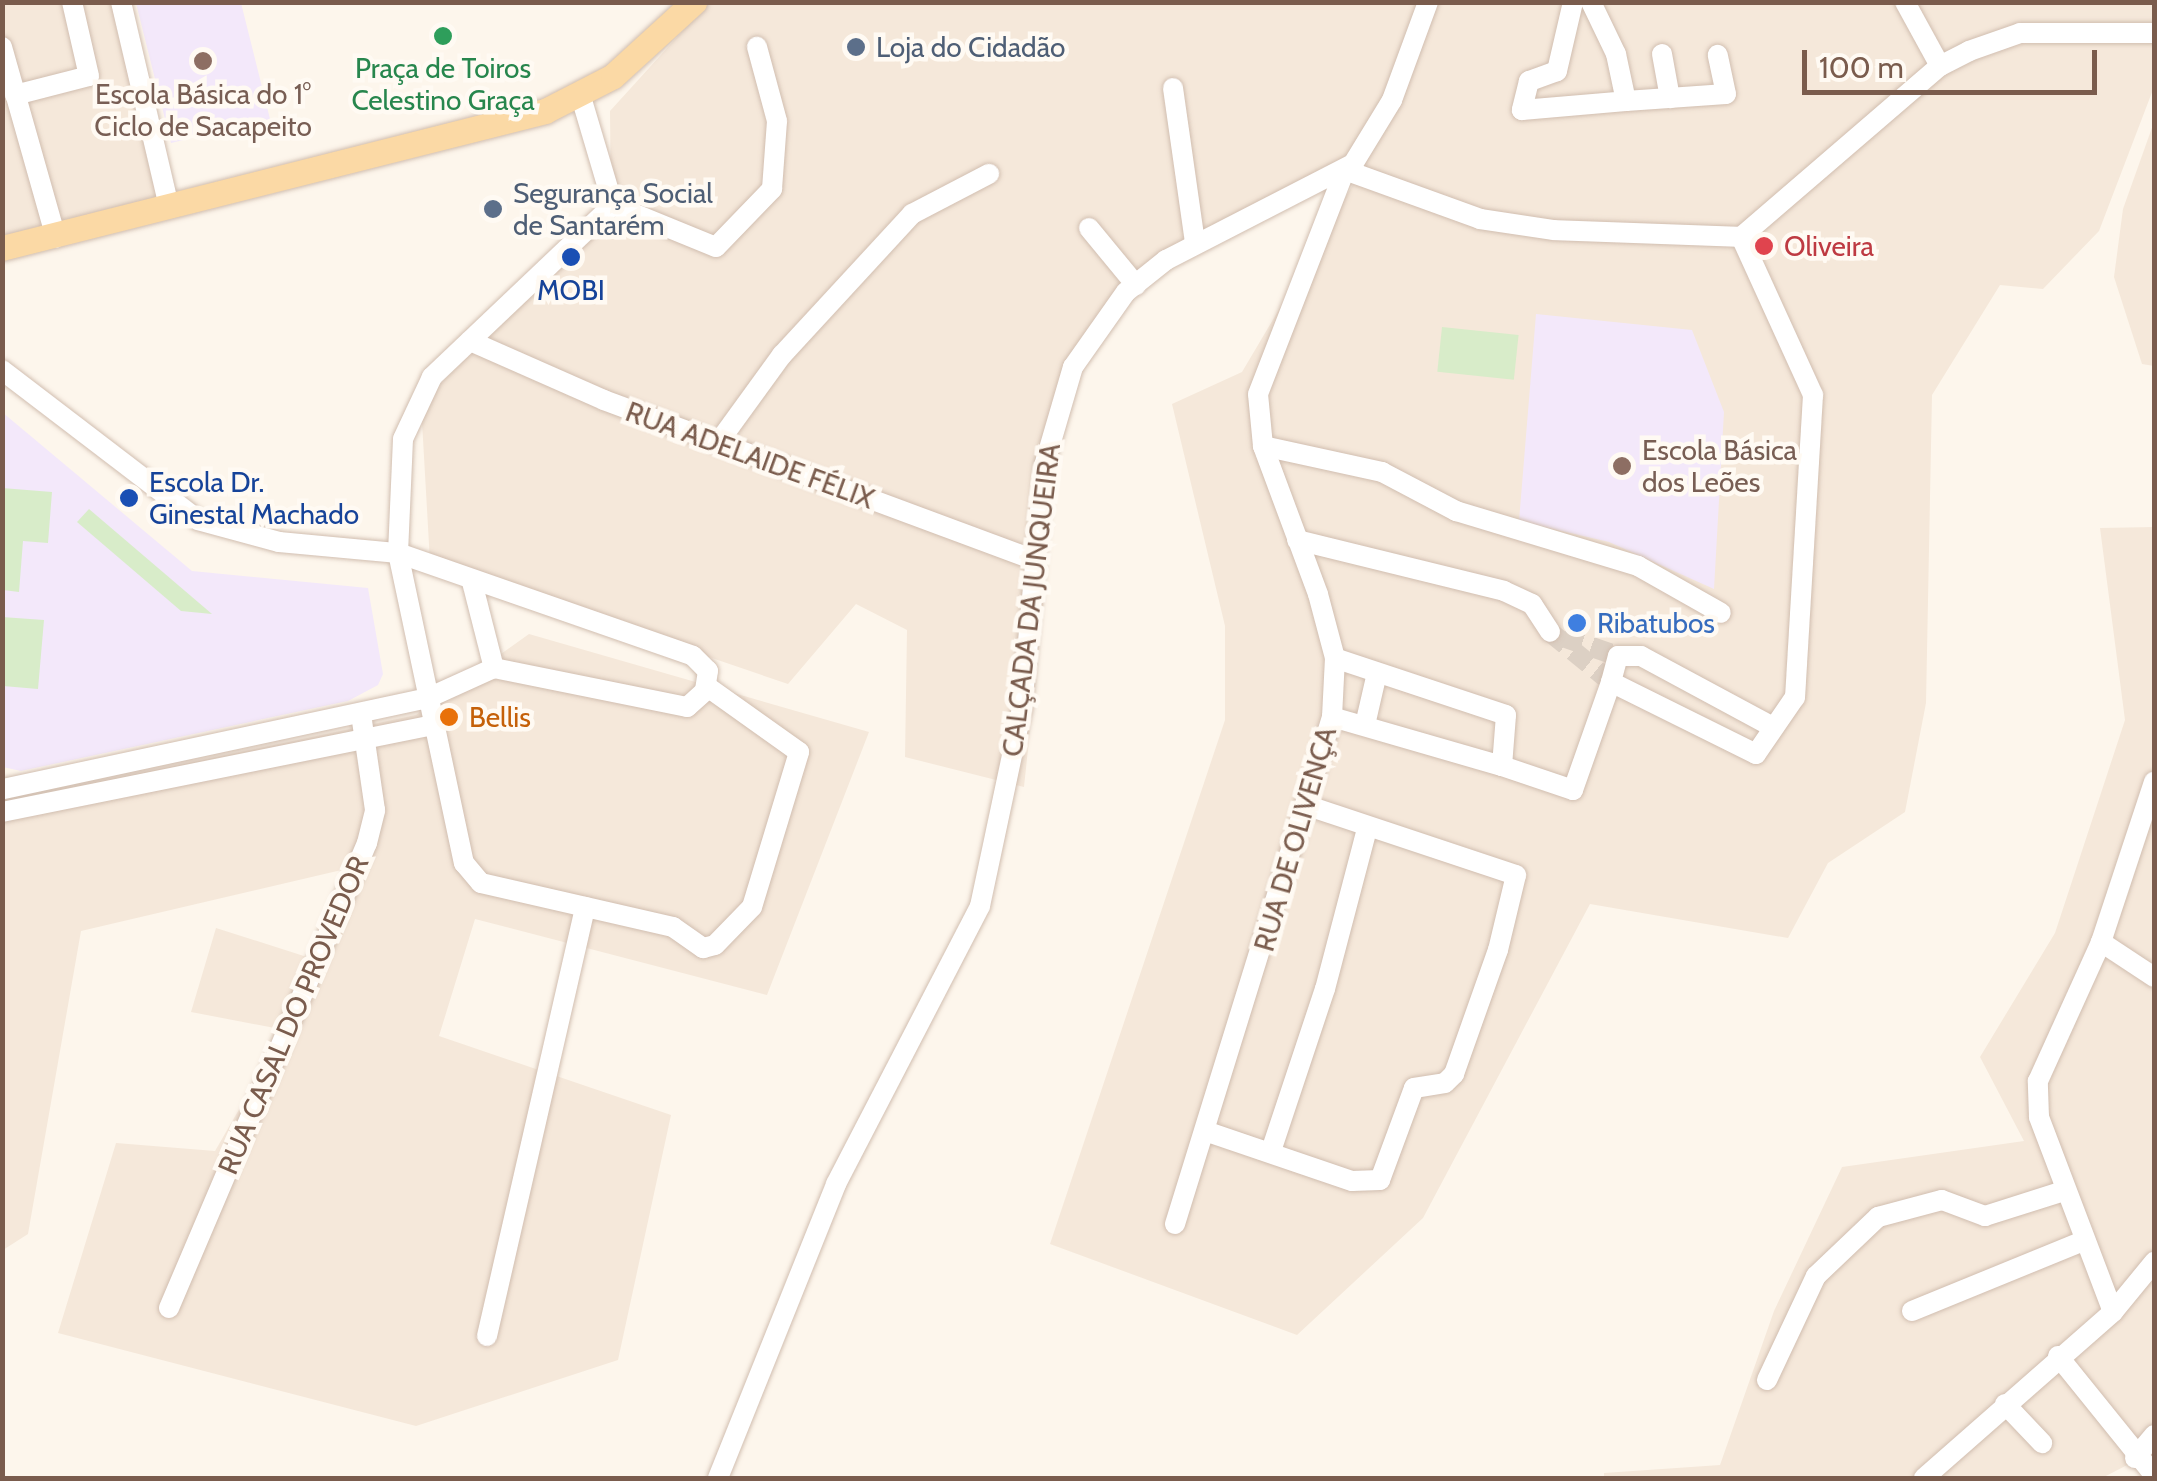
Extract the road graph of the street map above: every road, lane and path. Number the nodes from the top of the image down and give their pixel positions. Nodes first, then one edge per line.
1 (72, 2) edge
2 (121, 2) edge
3 (694, 2) edge
4 (1428, 2) edge
5 (1573, 2) edge
6 (1591, 2) edge
7 (1905, 2) edge
8 (2154, 33) edge
9 (758, 47) dead end
10 (2, 48) edge
11 (1662, 54) dead end
12 (1718, 55) dead end
13 (1940, 66) junction
14 (1173, 88) dead end
15 (16, 95) junction
16 (581, 97) junction
17 (1670, 98) junction
18 (1626, 101) junction
19 (1345, 170) junction
20 (988, 174) dead end
21 (614, 205) junction
22 (169, 207) junction
23 (1090, 228) dead end
24 (1740, 237) junction
25 (56, 238) junction
26 (1194, 242) junction
27 (2, 248) edge
28 (1136, 285) junction
29 (470, 341) junction
30 (2, 370) edge
31 (718, 443) junction
32 (1262, 446) junction
33 (1296, 540) junction
34 (398, 553) junction
35 (1034, 560) junction
36 (472, 582) junction
37 (1721, 612) dead end
38 (1550, 632) tunnel mouth
39 (1334, 658) junction
40 (494, 668) junction
41 (1376, 673) junction
42 (1611, 682) junction
43 (706, 686) junction
44 (428, 698) junction
45 (362, 714) junction
46 (1332, 717) junction
47 (432, 725) junction
48 (1365, 725) junction
49 (1773, 727) junction
50 (366, 738) junction
51 (1502, 766) junction
52 (2154, 782) edge
53 (2, 789) edge
54 (1308, 806) junction
55 (2, 812) edge
56 (1368, 829) junction
57 (585, 907) junction
58 (2101, 942) junction
59 (2154, 977) edge
60 (1205, 1132) junction
61 (1271, 1151) junction
62 (2064, 1191) junction
63 (1175, 1224) dead end
64 (2082, 1242) junction
65 (2154, 1262) edge
66 (169, 1308) dead end
67 (1912, 1311) dead end
68 (2113, 1312) junction
69 (487, 1336) dead end
70 (2058, 1356) junction
71 (1767, 1380) dead end
72 (2005, 1404) junction
73 (1976, 1429) junction
74 (2154, 1435) edge
75 (2042, 1443) dead end
76 (2137, 1468) edge
77 (2154, 1475) edge
78 (718, 1478) edge
79 (1924, 1478) edge
80 (1944, 1478) edge

1 - 15 street
2 - 22 street
3 - 16 main road
4 - 19 street, RUA DE OLIVENÇA
5 - 18 street
6 - 18 street
7 - 13 street
8 - 13 street
9 - 21 street
10 - 15 street
11 - 17 street
12 - 17 street
13 - 24 street
14 - 26 street
15 - 25 street
16 - 21 street
16 - 22 main road
17 - 18 street
19 - 24 street
19 - 26 street, CALÇADA DA JUNQUEIRA
19 - 32 street, RUA DE OLIVENÇA
20 - 31 street
21 - 29 street
22 - 25 main road
23 - 28 street
24 - 49 street
25 - 27 main road
26 - 28 street, CALÇADA DA JUNQUEIRA
28 - 35 street, CALÇADA DA JUNQUEIRA
29 - 31 street, RUA ADELAIDE FÉLIX
29 - 34 street
30 - 34 street
31 - 35 street, RUA ADELAIDE FÉLIX
32 - 33 street, RUA DE OLIVENÇA
32 - 37 street
33 - 38 street
33 - 39 street, RUA DE OLIVENÇA
34 - 36 street
34 - 44 street
35 - 78 street, CALÇADA DA JUNQUEIRA
36 - 40 street
36 - 43 street
39 - 41 street
39 - 46 street, RUA DE OLIVENÇA
40 - 43 street
40 - 44 street
41 - 48 street
41 - 51 street
42 - 49 street
42 - 49 street
42 - 51 street
43 - 57 street
44 - 45 street
44 - 47 street
45 - 50 street, RUA CASAL DO PROVEDOR
45 - 53 street
46 - 48 street
46 - 54 street, RUA DE OLIVENÇA
47 - 50 street
47 - 57 street
48 - 51 street
50 - 55 street
50 - 66 street, RUA CASAL DO PROVEDOR
52 - 58 street
54 - 56 street
54 - 60 street, RUA DE OLIVENÇA
56 - 61 street
56 - 61 street
57 - 69 street
58 - 59 street
58 - 62 street
60 - 61 street
60 - 63 street, RUA DE OLIVENÇA
62 - 64 street
62 - 71 street
64 - 67 street
64 - 68 street
65 - 68 street
68 - 70 street
70 - 72 street
70 - 76 street
72 - 73 street
72 - 75 street
73 - 79 street
73 - 80 street
74 - 76 street
76 - 77 street

